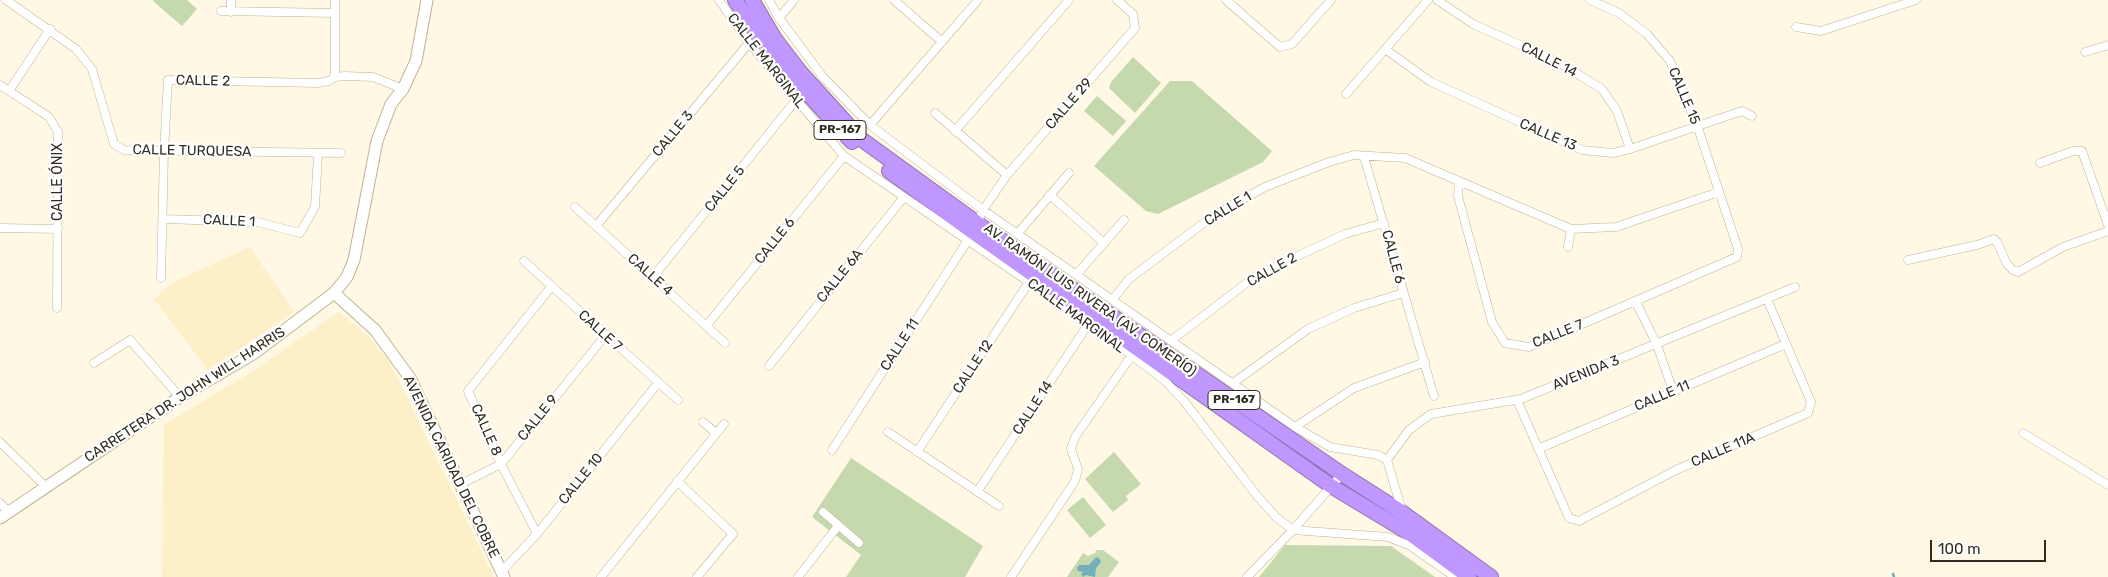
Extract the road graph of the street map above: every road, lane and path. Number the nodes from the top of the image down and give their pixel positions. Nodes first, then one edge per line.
1 (6, 0) edge
2 (231, 0) edge
3 (335, 0) edge
4 (427, 0) edge
5 (720, 0) edge
6 (736, 0) edge
7 (752, 0) edge
8 (769, 0) edge
9 (794, 0) edge
10 (894, 0) edge
11 (978, 0) edge
12 (1069, 0) edge
13 (1117, 0) edge
14 (1226, 0) edge
15 (1330, 0) edge
16 (1428, 0) edge
17 (1437, 0) edge
18 (1590, 0) edge
19 (1916, 0) edge
20 (221, 11) dead end
21 (231, 12) junction
22 (335, 13) junction
23 (779, 18) junction
24 (1796, 27) dead end
25 (50, 29) junction
26 (942, 42) junction
27 (749, 43) junction
28 (2108, 45) edge
29 (1385, 49) junction
30 (2084, 52) dead end
31 (335, 76) junction
32 (0, 85) edge
33 (403, 88) junction
34 (9, 91) junction
35 (1346, 94) dead end
36 (796, 100) junction
37 (935, 113) dead end
38 (1752, 116) dead end
39 (870, 125) junction
40 (1697, 126) junction
41 (955, 131) junction
42 (1630, 149) junction
43 (164, 151) junction
44 (341, 153) dead end
45 (318, 154) junction
46 (844, 156) junction
47 (1364, 157) junction
48 (2040, 163) dead end
49 (1069, 173) dead end
50 (1007, 175) junction
51 (1459, 182) junction
52 (1719, 192) junction
53 (1050, 195) junction
54 (904, 197) junction
55 (574, 207) dead end
56 (163, 219) junction
57 (1124, 220) dead end
58 (1384, 222) junction
59 (2108, 225) edge
60 (596, 226) junction
61 (975, 227) junction
62 (0, 228) edge
63 (1731, 228) joint
64 (58, 229) junction
65 (1571, 229) junction
66 (2108, 231) edge
67 (1018, 233) junction
68 (1104, 243) junction
69 (1568, 246) dead end
70 (1908, 260) dead end
71 (524, 261) dead end
72 (1077, 274) junction
73 (653, 277) junction
74 (161, 278) dead end
75 (1029, 282) junction
76 (552, 287) junction
77 (1795, 287) dead end
78 (334, 293) junction
79 (1403, 293) junction
80 (1113, 299) junction
81 (1767, 299) junction
82 (1636, 302) junction
83 (57, 308) dead end
84 (1089, 323) junction
85 (707, 326) junction
86 (605, 336) junction
87 (1172, 340) junction
88 (725, 343) dead end
89 (1786, 344) junction
90 (1657, 345) junction
91 (1132, 355) junction
92 (1425, 362) junction
93 (94, 363) dead end
94 (769, 366) dead end
95 (658, 383) junction
96 (1233, 383) junction
97 (1674, 391) junction
98 (1434, 396) dead end
99 (180, 397) junction
100 (678, 400) dead end
101 (1517, 400) junction
102 (703, 422) dead end
103 (724, 424) dead end
104 (1296, 427) junction
105 (888, 432) dead end
106 (716, 433) junction
107 (2023, 433) dead end
108 (0, 442) edge
109 (1538, 449) junction
110 (832, 450) dead end
111 (917, 452) junction
112 (1387, 460) junction
113 (501, 464) junction
114 (1342, 474) junction
115 (677, 482) junction
116 (459, 485) junction
117 (2108, 485) edge
118 (45, 486) junction
119 (1331, 486) junction
120 (977, 492) junction
121 (999, 506) dead end
122 (3, 511) edge
123 (823, 512) dead end
124 (1403, 513) junction
125 (838, 526) junction
126 (1294, 530) junction
127 (537, 534) junction
128 (859, 543) dead end
129 (503, 574) edge
130 (601, 577) edge
131 (697, 577) edge
132 (798, 577) edge
133 (1011, 577) edge
134 (1247, 577) edge
135 (1455, 577) edge
136 (1469, 577) edge
137 (1491, 577) edge

1 - 25 street, CALLE TURQUESA
2 - 21 street
3 - 22 street
4 - 33 street, CARRETERA DR. JOHN WILL HARRIS
5 - 27 street, CALLE MARGINAL
6 - 61 highway, AV. RAMÓN LUIS RIVERA (AV. COMERÍO) / PR-167
7 - 61 highway, AV. RAMÓN LUIS RIVERA (AV. COMERÍO) / PR-167
8 - 23 street, CALLE MARGINAL
9 - 23 street
10 - 26 street
11 - 26 street
12 - 41 street
13 - 50 street, CALLE 29
14 - 15 street
16 - 29 street
17 - 42 street, CALLE 14
18 - 40 street, CALLE 15
19 - 24 street
20 - 21 street
21 - 22 street
22 - 31 street
23 - 39 street, CALLE MARGINAL
25 - 34 street
25 - 43 street, CALLE TURQUESA
26 - 39 street
27 - 36 street, CALLE MARGINAL
27 - 60 street, CALLE 3
28 - 30 street
29 - 35 street
29 - 42 street, CALLE 13
31 - 33 street, CALLE 2
31 - 43 street, CALLE 2
32 - 34 street, CALLE ÓNIX
33 - 78 street, CARRETERA DR. JOHN WILL HARRIS
34 - 64 street, CALLE ÓNIX
36 - 46 street, CALLE MARGINAL
36 - 73 street, CALLE 5
37 - 41 street
38 - 40 street, CALLE 13
39 - 61 street, CALLE MARGINAL
40 - 42 street, CALLE 13
40 - 52 street, CALLE 15
41 - 50 street
43 - 45 street, CALLE TURQUESA
43 - 56 street, CALLE 2
44 - 45 street, CALLE TURQUESA
45 - 56 street, CALLE 1
46 - 54 street, CALLE MARGINAL
46 - 85 street, CALLE 6
47 - 51 street
47 - 58 street, CALLE 6
47 - 80 street, CALLE 1
48 - 59 street
49 - 53 street
50 - 61 street, CALLE 29
51 - 65 street
51 - 82 street, CALLE 7
52 - 63 street, CALLE 15
52 - 65 street
53 - 67 street
53 - 68 street
54 - 61 street, CALLE MARGINAL
54 - 94 street, CALLE 6A
55 - 60 street, CALLE 4
56 - 74 street, CALLE 2
57 - 68 street
58 - 79 street, CALLE 6
58 - 87 street, CALLE 2
60 - 73 street, CALLE 4
61 - 67 street, CALLE MARGINAL
61 - 75 street, CALLE MARGINAL
61 - 110 street, CALLE 11
61 - 114 highway, AV. RAMÓN LUIS RIVERA (AV. COMERÍO) / PR-167
61 - 119 highway, AV. RAMÓN LUIS RIVERA (AV. COMERÍO) / PR-167
62 - 64 street
63 - 82 street, CALLE 7
64 - 83 street, CALLE ÓNIX
65 - 69 street
66 - 70 street
67 - 72 street, CALLE MARGINAL
68 - 72 street
71 - 76 street, CALLE 7
72 - 80 street, CALLE MARGINAL
73 - 85 street, CALLE 4
75 - 84 street, CALLE MARGINAL
75 - 111 street, CALLE 12
76 - 86 street, CALLE 7
76 - 113 street, CALLE 8
77 - 81 street, AVENIDA 3
78 - 99 street, CARRETERA DR. JOHN WILL HARRIS
78 - 116 street, AVENIDA CARIDAD DEL COBRE
79 - 92 street, CALLE 6
79 - 96 street
80 - 87 street, CALLE MARGINAL
81 - 89 street
81 - 90 street, AVENIDA 3
82 - 90 street
84 - 91 street, CALLE MARGINAL
84 - 120 street, CALLE 14
85 - 88 street, CALLE 4
86 - 95 street, CALLE 7
86 - 113 street, CALLE 9
87 - 96 street, CALLE MARGINAL
89 - 97 street, CALLE 11
89 - 109 street, CALLE 11A
90 - 97 street
90 - 101 street, AVENIDA 3
91 - 126 street, CALLE MARGINAL
91 - 133 street
92 - 98 street, CALLE 6
92 - 104 street
93 - 99 street
95 - 100 street, CALLE 7
95 - 127 street, CALLE 10
96 - 104 street, CALLE MARGINAL
97 - 109 street, CALLE 11
99 - 118 street, CARRETERA DR. JOHN WILL HARRIS
101 - 109 street
101 - 112 street, AVENIDA 3
102 - 106 street
103 - 106 street
104 - 112 street, CALLE MARGINAL
105 - 111 street
106 - 115 street
107 - 117 street
108 - 118 street
111 - 120 street
112 - 124 street
113 - 116 street, CALLE 9
113 - 127 street, CALLE 8
114 - 119 street
114 - 124 highway, AV. RAMÓN LUIS RIVERA (AV. COMERÍO) / PR-167
115 - 130 street
115 - 131 street
116 - 129 street, AVENIDA CARIDAD DEL COBRE
118 - 122 street, CARRETERA DR. JOHN WILL HARRIS
119 - 126 street
119 - 136 highway, AV. RAMÓN LUIS RIVERA (AV. COMERÍO) / PR-167
120 - 121 street
123 - 125 street
124 - 137 highway, AV. RAMÓN LUIS RIVERA (AV. COMERÍO) / PR-167
125 - 128 street
125 - 132 street
126 - 134 street
126 - 135 street
127 - 129 street, CALLE 10

